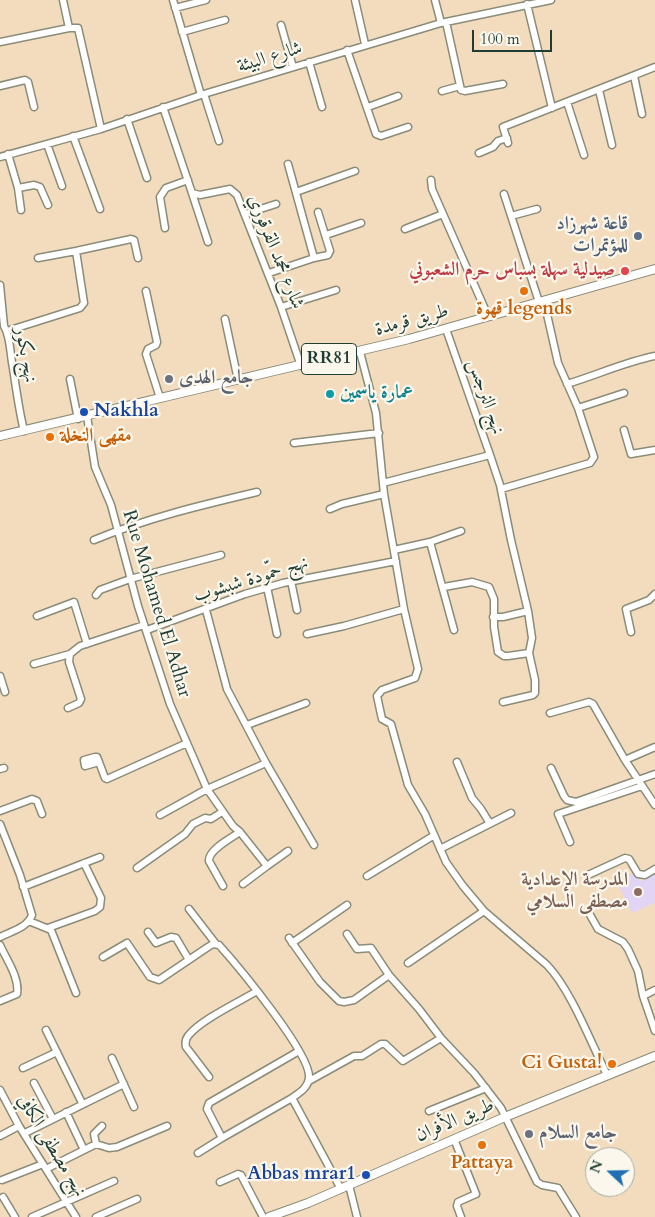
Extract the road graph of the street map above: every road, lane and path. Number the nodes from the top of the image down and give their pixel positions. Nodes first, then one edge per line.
1 (63, 0) edge
2 (172, 0) edge
3 (206, 0) edge
4 (355, 0) edge
5 (435, 0) edge
6 (551, 0) edge
7 (527, 4) junction
8 (175, 8) junction
9 (226, 20) dead end
10 (443, 22) junction
11 (281, 25) dead end
12 (69, 28) junction
13 (182, 32) junction
14 (0, 42) edge
15 (365, 44) junction
16 (348, 50) junction
17 (309, 62) junction
18 (293, 67) junction
19 (655, 67) edge
20 (634, 76) junction
21 (503, 84) dead end
22 (0, 86) edge
23 (460, 86) junction
24 (599, 90) junction
25 (442, 91) dead end
26 (202, 94) junction
27 (398, 96) dead end
28 (567, 102) junction
29 (368, 106) junction
30 (34, 107) dead end
31 (163, 107) junction
32 (322, 107) dead end
33 (552, 108) junction
34 (642, 114) dead end
35 (127, 119) junction
36 (408, 127) dead end
37 (101, 129) junction
38 (73, 136) junction
39 (219, 141) dead end
40 (47, 144) junction
41 (612, 145) dead end
42 (479, 153) dead end
43 (8, 154) junction
44 (584, 155) dead end
45 (0, 157) edge
46 (288, 164) dead end
47 (354, 171) dead end
48 (147, 178) dead end
49 (188, 180) junction
50 (431, 180) dead end
51 (62, 186) dead end
52 (18, 188) junction
53 (192, 192) junction
54 (296, 192) junction
55 (504, 194) dead end
56 (276, 204) dead end
57 (48, 205) dead end
58 (100, 208) dead end
59 (537, 209) dead end
60 (21, 210) dead end
61 (318, 212) dead end
62 (245, 214) junction
63 (443, 214) junction
64 (511, 216) junction
65 (361, 223) dead end
66 (165, 228) dead end
67 (405, 229) dead end
68 (326, 235) junction
69 (208, 242) dead end
70 (76, 251) junction
71 (38, 258) dead end
72 (138, 258) dead end
73 (314, 258) junction
74 (655, 269) edge
75 (268, 273) junction
76 (0, 285) edge
77 (336, 290) dead end
78 (146, 291) dead end
79 (541, 302) junction
80 (281, 307) junction
81 (488, 316) junction
82 (225, 319) dead end
83 (446, 329) junction
84 (7, 331) junction
85 (9, 344) junction
86 (0, 346) edge
87 (360, 352) junction
88 (655, 356) edge
89 (302, 366) junction
90 (70, 379) dead end
91 (238, 380) junction
92 (567, 384) junction
93 (624, 393) dead end
94 (160, 398) junction
95 (578, 408) junction
96 (87, 416) junction
97 (78, 419) junction
98 (624, 430) dead end
99 (24, 431) junction
100 (379, 434) junction
101 (0, 436) edge
102 (294, 443) dead end
103 (655, 450) edge
104 (490, 455) junction
105 (383, 483) junction
106 (501, 489) junction
107 (257, 492) dead end
108 (384, 494) junction
109 (330, 509) dead end
110 (119, 530) junction
111 (461, 531) dead end
112 (94, 540) dead end
113 (430, 542) junction
114 (394, 550) junction
115 (221, 555) dead end
116 (396, 561) junction
117 (130, 578) junction
118 (291, 581) junction
119 (444, 587) junction
120 (267, 588) junction
121 (655, 594) edge
122 (96, 595) dead end
123 (404, 609) junction
124 (206, 610) junction
125 (297, 610) dead end
126 (528, 611) junction
127 (37, 616) dead end
128 (493, 617) junction
129 (145, 627) junction
130 (454, 630) dead end
131 (631, 632) dead end
132 (277, 634) dead end
133 (307, 634) dead end
134 (87, 644) junction
135 (530, 653) junction
136 (70, 654) junction
137 (34, 664) dead end
138 (0, 676) edge
139 (5, 692) dead end
140 (503, 702) dead end
141 (306, 703) dead end
142 (68, 708) dead end
143 (550, 714) dead end
144 (247, 725) junction
145 (187, 743) junction
146 (655, 747) edge
147 (625, 760) junction
148 (99, 762) dead end
149 (457, 762) dead end
150 (266, 763) junction
151 (551, 768) dead end
152 (655, 774) edge
153 (640, 784) junction
154 (207, 789) junction
155 (655, 805) edge
156 (0, 811) edge
157 (222, 812) junction
158 (511, 813) dead end
159 (42, 814) dead end
160 (160, 815) dead end
161 (489, 822) junction
162 (0, 824) edge
163 (240, 832) junction
164 (433, 836) junction
165 (3, 838) edge
166 (570, 842) dead end
167 (314, 845) dead end
168 (440, 849) junction
169 (288, 851) dead end
170 (100, 857) dead end
171 (84, 864) junction
172 (266, 866) junction
173 (137, 868) dead end
174 (655, 870) edge
175 (588, 875) dead end
176 (368, 876) dead end
177 (243, 884) dead end
178 (223, 886) dead end
179 (23, 887) junction
180 (347, 905) dead end
181 (189, 909) dead end
182 (484, 911) junction
183 (589, 913) dead end
184 (29, 921) junction
185 (48, 928) junction
186 (148, 932) dead end
187 (347, 934) dead end
188 (0, 937) edge
189 (216, 944) junction
190 (0, 945) edge
191 (104, 957) dead end
192 (189, 960) junction
193 (408, 963) dead end
194 (389, 975) junction
195 (257, 990) junction
196 (655, 990) edge
197 (76, 992) dead end
198 (643, 996) junction
199 (0, 1001) edge
200 (46, 1030) dead end
201 (655, 1031) edge
202 (441, 1038) junction
203 (299, 1051) junction
204 (57, 1052) junction
205 (655, 1056) edge
206 (112, 1058) dead end
207 (23, 1068) dead end
208 (607, 1075) junction
209 (209, 1077) dead end
210 (309, 1081) junction
211 (34, 1083) dead end
212 (124, 1084) junction
213 (486, 1088) junction
214 (0, 1090) edge
215 (292, 1098) junction
216 (82, 1103) junction
217 (134, 1107) dead end
218 (429, 1111) dead end
219 (66, 1112) junction
220 (505, 1117) junction
221 (52, 1119) junction
222 (20, 1126) junction
223 (102, 1126) dead end
224 (166, 1126) dead end
225 (25, 1134) junction
226 (0, 1136) edge
227 (222, 1138) junction
228 (454, 1139) junction
229 (96, 1144) junction
230 (84, 1150) junction
231 (198, 1153) dead end
232 (45, 1167) junction
233 (2, 1180) dead end
234 (114, 1181) dead end
235 (220, 1182) dead end
236 (345, 1187) junction
237 (3, 1198) dead end
238 (137, 1199) dead end
239 (67, 1202) junction
240 (15, 1217) edge
241 (32, 1217) edge
242 (76, 1217) edge
243 (96, 1217) edge
244 (263, 1217) edge
245 (269, 1217) edge
246 (357, 1217) edge
247 (461, 1217) edge
248 (576, 1217) edge

1 - 12 street
2 - 8 street
3 - 8 street
4 - 15 street
5 - 10 street
6 - 7 street, شارع البيئة
7 - 10 street, شارع البيئة
7 - 33 street
8 - 13 street
9 - 13 street
10 - 15 street, شارع البيئة
10 - 23 street
11 - 18 street
12 - 14 street
12 - 37 street
13 - 26 street
15 - 16 street, شارع البيئة
16 - 17 street, شارع البيئة
16 - 29 street
17 - 18 street, شارع البيئة
17 - 32 street
18 - 26 street, شارع البيئة
19 - 20 street
20 - 24 street
20 - 34 street
21 - 23 street
22 - 30 street
23 - 25 street
24 - 28 street
24 - 41 street
26 - 31 street, شارع البيئة
26 - 39 street
27 - 29 street
28 - 33 street
28 - 44 street
29 - 36 street
31 - 35 street, شارع البيئة
31 - 49 street
33 - 42 street
35 - 37 street, شارع البيئة
35 - 48 street
37 - 38 street, شارع البيئة
38 - 40 street, شارع البيئة
38 - 58 street
40 - 43 street, شارع البيئة
40 - 51 street
43 - 45 street, شارع البيئة
43 - 52 street
46 - 54 street
47 - 54 street
49 - 53 street
49 - 66 street
50 - 63 street
52 - 57 street
52 - 60 street
53 - 62 street, شارع محمد القرقوري
53 - 69 street
54 - 73 street
55 - 64 street
56 - 62 street
59 - 64 street
61 - 68 street
62 - 75 street, شارع محمد القرقوري
63 - 67 street
63 - 81 street
64 - 79 street
65 - 68 street
68 - 73 street
70 - 71 street
70 - 72 street
70 - 84 street
73 - 75 street
74 - 79 main road, طريق قرمدة / RR81
75 - 80 street, شارع محمد القرقوري
76 - 84 street, نهج بكور
77 - 80 street
78 - 94 street
79 - 81 main road, طريق قرمدة / RR81
79 - 92 street
80 - 89 street, شارع محمد القرقوري
81 - 83 main road, طريق قرمدة / RR81
82 - 91 street
83 - 87 main road, طريق قرمدة / RR81
83 - 104 street, نهج النرجس
84 - 85 street, نهج بكور
85 - 86 street
85 - 99 street, نهج بكور
87 - 89 main road, طريق قرمدة / RR81
87 - 100 street
88 - 92 street
89 - 91 main road, طريق قرمدة / RR81
90 - 97 street
91 - 94 main road, طريق قرمدة / RR81
92 - 95 street
93 - 95 street
94 - 96 main road, طريق قرمدة / RR81
95 - 106 street
96 - 97 main road, طريق قرمدة / RR81
96 - 110 street, Rue Mohamed El Adhar
97 - 99 main road, طريق قرمدة / RR81
98 - 103 street
99 - 101 main road, طريق قرمدة / RR81
100 - 102 street
100 - 105 street
104 - 105 street, نهج النرجس
104 - 106 street
105 - 108 street
106 - 126 street
107 - 110 street
108 - 109 street
108 - 114 street
110 - 112 street
110 - 117 street, Rue Mohamed El Adhar
111 - 113 street
113 - 114 street
113 - 119 street
114 - 116 street
115 - 117 street
116 - 118 street, نهج حمّودة شبشوب
116 - 123 street
117 - 122 street
117 - 129 street, Rue Mohamed El Adhar
118 - 120 street, نهج حمّودة شبشوب
118 - 125 street
119 - 128 street
119 - 130 street
120 - 124 street, نهج حمّودة شبشوب
120 - 132 street
121 - 131 street
123 - 133 street
123 - 164 street
124 - 129 street, نهج حمّودة شبشوب
124 - 144 street
126 - 128 street
126 - 135 street
127 - 134 street
128 - 135 street
129 - 134 street, نهج حمّودة شبشوب
129 - 145 street, Rue Mohamed El Adhar
134 - 136 street, نهج حمّودة شبشوب
135 - 140 street
136 - 137 street, نهج حمّودة شبشوب
136 - 142 street
138 - 139 street
141 - 144 street
143 - 147 street
144 - 150 street
145 - 148 street
145 - 154 street, Rue Mohamed El Adhar
146 - 147 street
147 - 153 street
149 - 161 street
150 - 154 street
150 - 167 street
151 - 153 street
152 - 153 street
153 - 155 street
153 - 166 street
154 - 157 street, Rue Mohamed El Adhar
154 - 160 street
156 - 159 street
157 - 163 street, Rue Mohamed El Adhar
157 - 173 street
158 - 161 street
161 - 168 street
162 - 165 street
163 - 172 street, Rue Mohamed El Adhar
163 - 178 street
164 - 168 street
164 - 176 street
165 - 179 street
168 - 182 street
169 - 172 street
170 - 171 street
171 - 179 street
171 - 185 street
172 - 177 street
174 - 175 street
179 - 184 street
180 - 194 street
181 - 189 street
182 - 193 street
182 - 208 street
183 - 198 street
184 - 185 street
184 - 188 street
185 - 197 street
186 - 192 street
187 - 194 street
189 - 192 street
189 - 195 street
190 - 199 street
191 - 192 street
194 - 202 street
195 - 203 street
195 - 209 street
196 - 198 street
198 - 201 street
200 - 204 street
202 - 210 street
202 - 213 street
203 - 210 street
203 - 227 street
204 - 207 street
204 - 216 street
205 - 208 main road, طريق الأفران
206 - 212 street
208 - 220 main road, طريق الأفران
210 - 215 street
211 - 221 street
212 - 216 street
212 - 217 street
213 - 218 street
213 - 220 street
214 - 222 street, نهج مصطفى الكافي
215 - 227 street
215 - 236 street
216 - 219 street
219 - 221 street
219 - 230 street
220 - 228 main road, طريق الأفران
220 - 248 street
221 - 225 street
222 - 225 street, نهج مصطفى الكافي
222 - 226 street
223 - 229 street
224 - 229 street
225 - 232 street, نهج مصطفى الكافي
227 - 231 street
228 - 236 main road, طريق الأفران
228 - 247 street
229 - 230 street
230 - 232 street
232 - 233 street
232 - 239 street, نهج مصطفى الكافي
234 - 239 street
235 - 244 street
236 - 245 main road, طريق الأفران
236 - 246 street
237 - 240 street
238 - 243 street
239 - 241 street
239 - 242 street, نهج مصطفى الكافي

